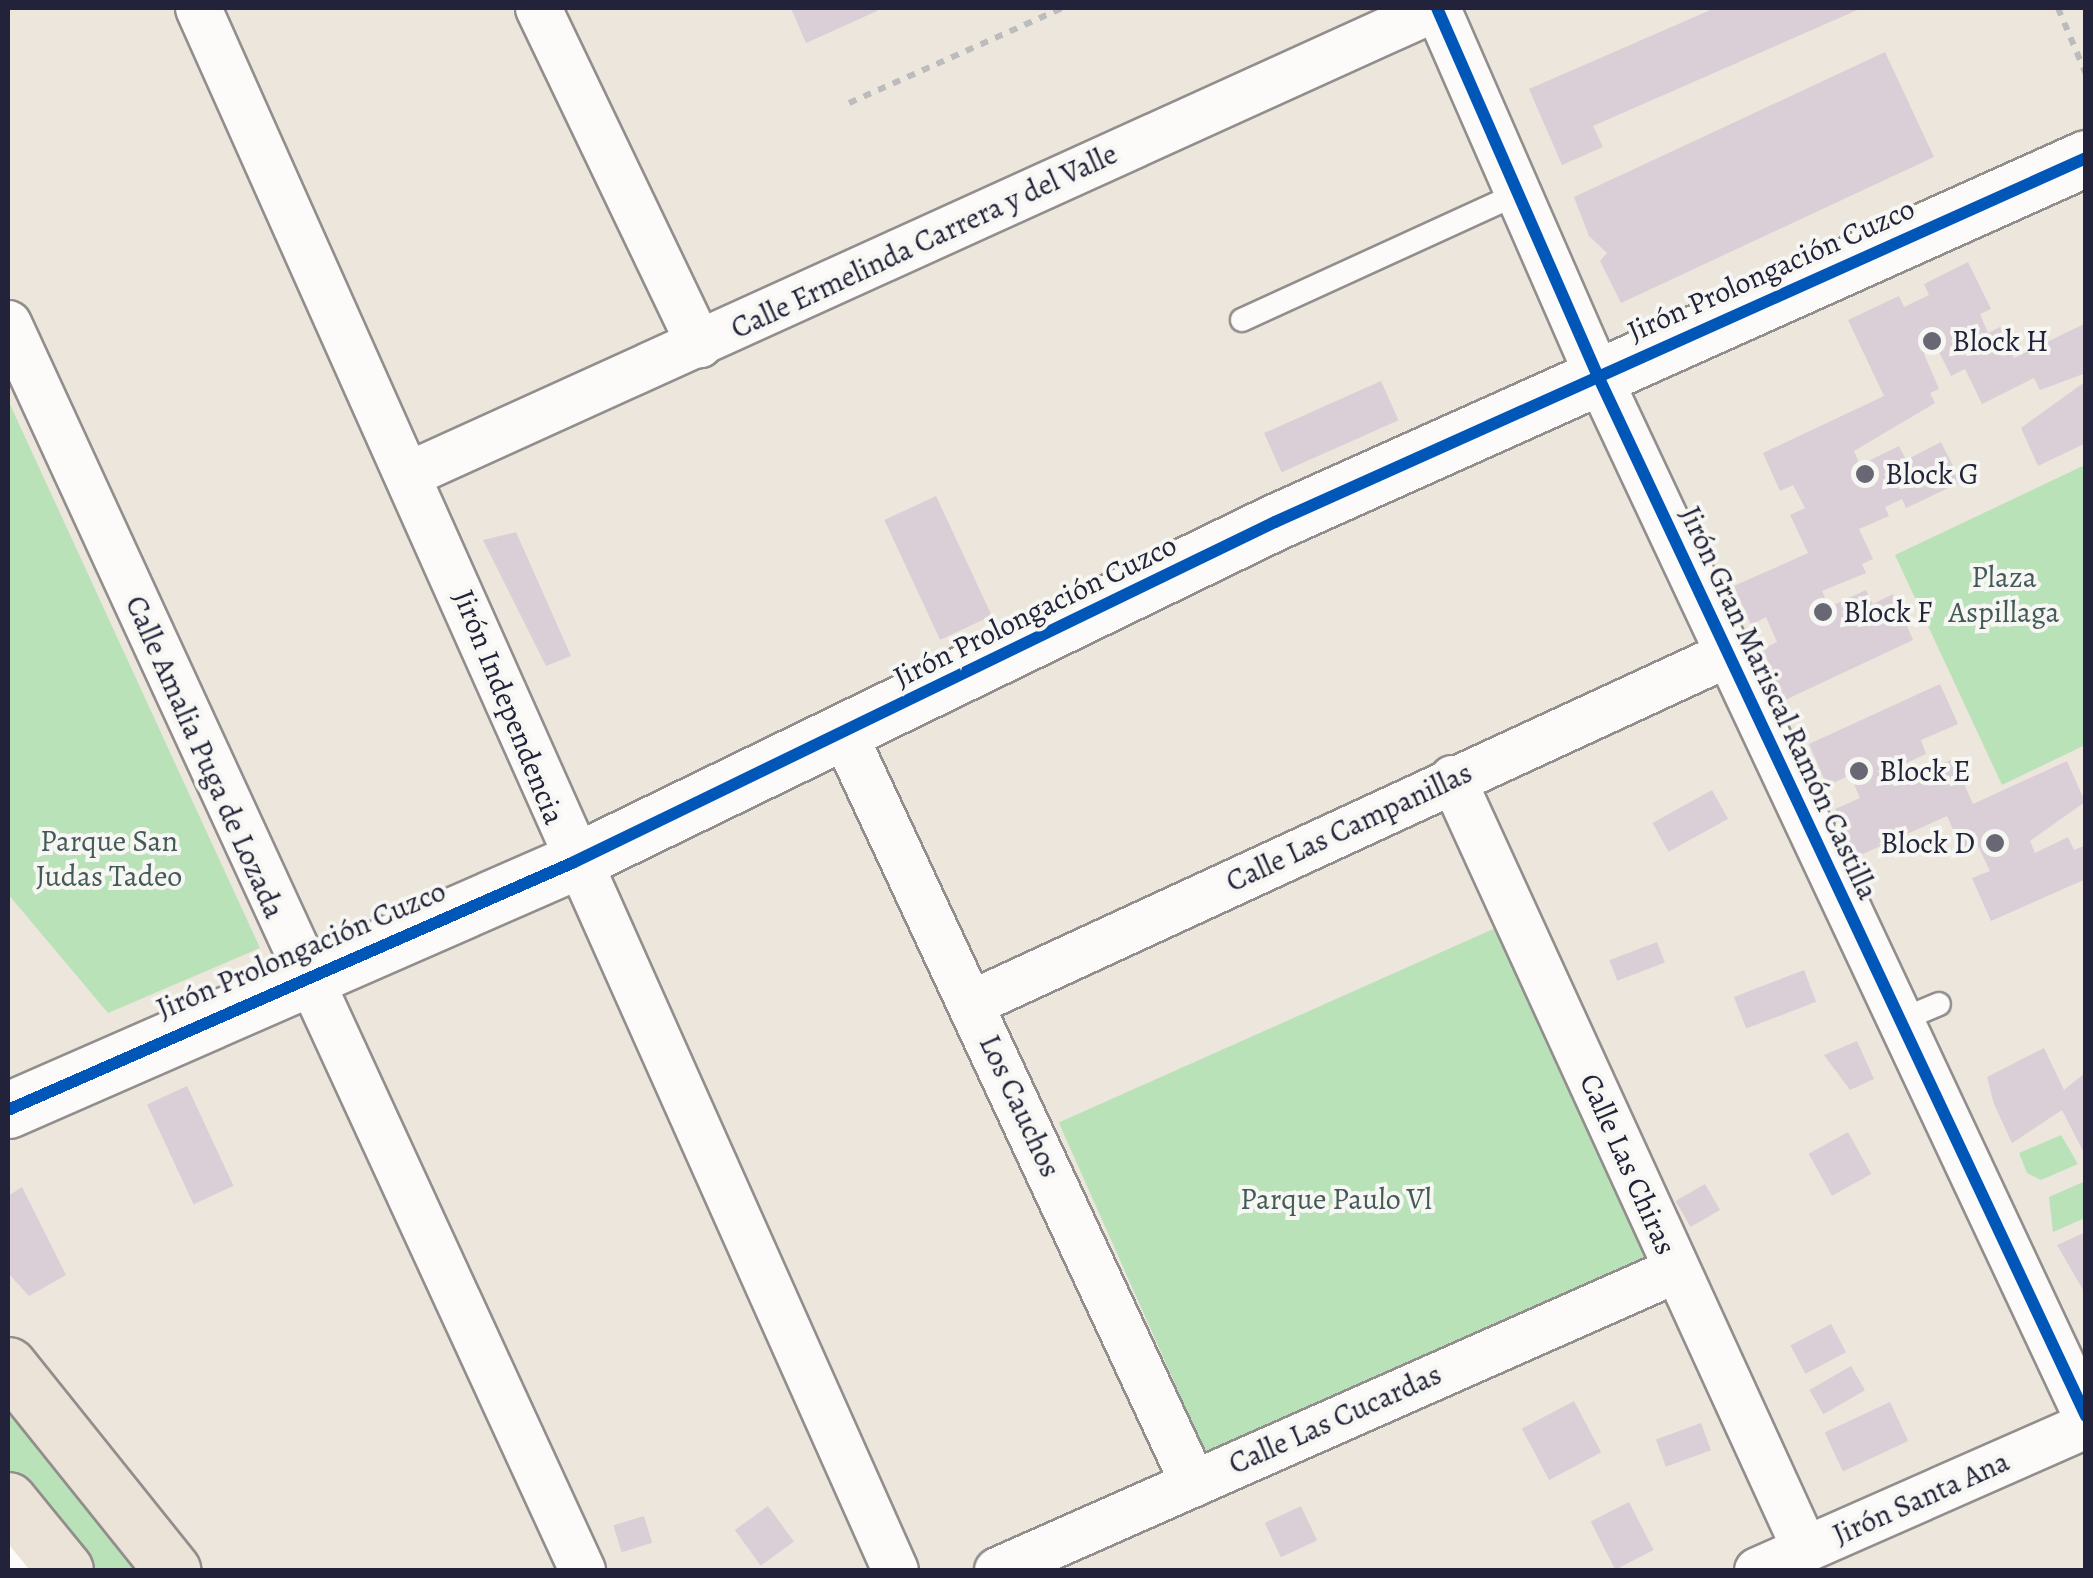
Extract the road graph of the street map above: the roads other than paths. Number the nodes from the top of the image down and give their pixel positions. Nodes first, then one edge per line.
1 (198, 8) edge
2 (538, 8) edge
3 (1436, 8) edge
4 (2086, 158) edge
5 (1518, 194) junction
6 (1242, 320) dead end
7 (8, 323) edge
8 (698, 344) junction
9 (1597, 374) junction
10 (413, 472) junction
11 (1727, 654) junction
12 (842, 732) junction
13 (1452, 778) junction
14 (572, 862) junction
15 (305, 978) junction
16 (971, 1003) junction
17 (8, 1110) edge
18 (1675, 1270) junction
19 (8, 1365) edge
20 (2086, 1416) edge
21 (2086, 1425) edge
22 (1193, 1482) junction
23 (1805, 1549) junction
24 (172, 1570) edge
25 (582, 1570) edge
26 (895, 1570) edge
27 (996, 1570) edge
28 (1757, 1570) edge

1 - 10 street, Jirón Independencia
2 - 8 street
3 - 5 street, Jirón Gran Mariscal Ramón Castilla
3 - 8 street, Calle Ermelinda Carrera y del Valle
4 - 9 street, Jirón Prolongación Cuzco
5 - 6 lane
5 - 9 street, Jirón Gran Mariscal Ramón Castilla
7 - 15 street, Calle Amalia Puga de Lozada
8 - 10 street, Calle Ermelinda Carrera y del Valle
9 - 11 street, Jirón Gran Mariscal Ramón Castilla
9 - 12 street, Jirón Prolongación Cuzco
10 - 14 street, Jirón Independencia
11 - 13 street, Calle Las Campanillas
11 - 20 street, Jirón Gran Mariscal Ramón Castilla
12 - 14 street, Jirón Prolongación Cuzco
12 - 16 street, Los Cauchos
13 - 16 street, Calle Las Campanillas
13 - 18 street, Calle Las Chiras
14 - 15 street, Jirón Prolongación Cuzco
14 - 26 street, Jirón Independencia
15 - 17 street, Jirón Prolongación Cuzco
15 - 25 street, Calle Amalia Puga de Lozada
16 - 22 street, Los Cauchos
18 - 22 street, Calle Las Cucardas
18 - 23 street, Calle Las Chiras
19 - 24 main road
21 - 23 street, Jirón Santa Ana
22 - 27 street, Calle Las Cucardas
23 - 28 street, Jirón Santa Ana

